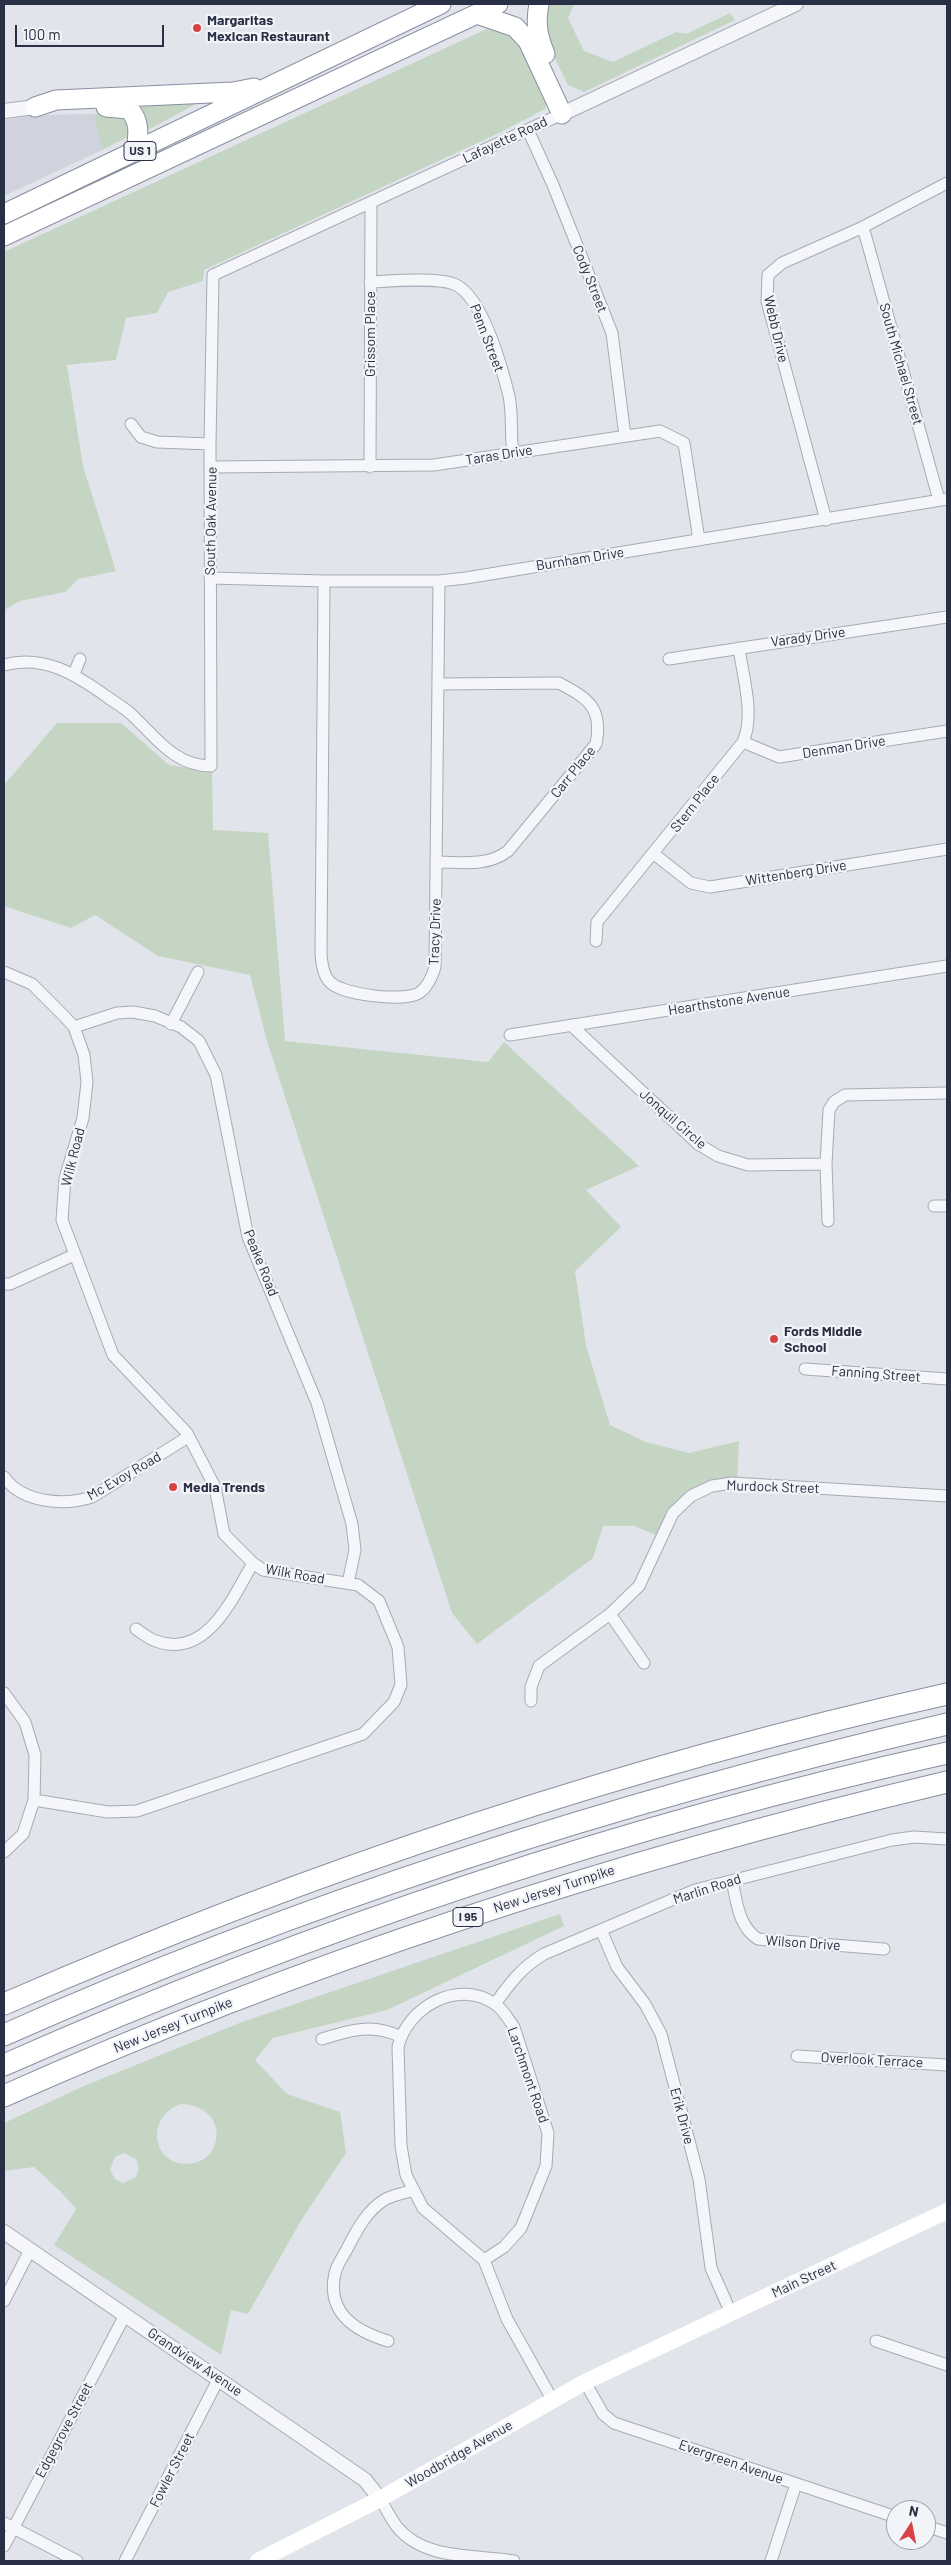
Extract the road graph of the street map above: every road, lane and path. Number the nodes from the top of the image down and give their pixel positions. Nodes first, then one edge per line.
1 (441, 4) edge
2 (498, 4) edge
3 (540, 4) edge
4 (796, 4) edge
5 (477, 14) junction
6 (274, 85) junction
7 (34, 107) junction
8 (4, 110) edge
9 (565, 113) junction
10 (528, 130) junction
11 (136, 152) junction
12 (947, 183) edge
13 (371, 202) junction
14 (4, 214) edge
15 (861, 228) junction
16 (4, 236) edge
17 (213, 275) joint
18 (370, 282) junction
19 (131, 424) dead end
20 (626, 436) junction
21 (210, 444) junction
22 (513, 453) junction
23 (212, 467) junction
24 (370, 467) junction
25 (943, 500) edge
26 (826, 520) junction
27 (699, 540) junction
28 (210, 578) junction
29 (439, 580) junction
30 (324, 581) junction
31 (947, 617) edge
32 (739, 648) junction
33 (80, 658) dead end
34 (669, 659) dead end
35 (4, 665) edge
36 (74, 674) junction
37 (439, 684) junction
38 (947, 731) edge
39 (743, 742) junction
40 (947, 849) edge
41 (654, 854) junction
42 (436, 862) junction
43 (596, 941) dead end
44 (947, 966) edge
45 (4, 972) edge
46 (198, 972) dead end
47 (171, 1024) junction
48 (571, 1025) junction
49 (74, 1027) junction
50 (510, 1035) dead end
51 (947, 1093) edge
52 (826, 1164) junction
53 (934, 1206) dead end
54 (947, 1206) edge
55 (828, 1221) dead end
56 (74, 1255) junction
57 (4, 1284) edge
58 (805, 1369) dead end
59 (947, 1379) edge
60 (188, 1438) junction
61 (4, 1477) edge
62 (947, 1496) edge
63 (253, 1563) junction
64 (348, 1583) junction
65 (610, 1614) junction
66 (136, 1629) dead end
67 (644, 1663) dead end
68 (4, 1694) edge
69 (947, 1694) edge
70 (531, 1701) dead end
71 (947, 1724) edge
72 (947, 1753) edge
73 (947, 1782) edge
74 (34, 1800) junction
75 (947, 1839) edge
76 (4, 1852) edge
77 (732, 1880) junction
78 (601, 1930) junction
79 (884, 1949) dead end
80 (4, 2004) edge
81 (495, 2004) junction
82 (4, 2035) edge
83 (401, 2037) junction
84 (322, 2039) dead end
85 (797, 2056) dead end
86 (4, 2065) edge
87 (947, 2065) edge
88 (4, 2096) edge
89 (414, 2190) junction
90 (947, 2211) edge
91 (4, 2232) edge
92 (30, 2250) junction
93 (484, 2260) junction
94 (4, 2301) edge
95 (731, 2313) junction
96 (125, 2315) junction
97 (388, 2341) dead end
98 (876, 2341) dead end
99 (660, 2346) joint
100 (947, 2365) edge
101 (219, 2378) junction
102 (584, 2382) junction
103 (553, 2401) junction
104 (796, 2484) junction
105 (380, 2498) junction
106 (886, 2514) edge
107 (8, 2525) edge
108 (4, 2546) edge
109 (77, 2561) edge
110 (125, 2561) edge
111 (258, 2561) edge
112 (514, 2561) edge
113 (771, 2561) edge

1 - 6 highway, US 1
2 - 5 highway, US 1
3 - 9 highway
4 - 9 street, Lafayette Road
5 - 9 highway
5 - 16 highway, US 1
6 - 7 highway
6 - 11 highway, US 1
7 - 8 street
7 - 11 highway
9 - 10 street, Lafayette Road
10 - 13 street, Lafayette Road
10 - 20 street, Cody Street
11 - 14 highway, US 1
12 - 15 street, Webb Drive
13 - 17 street, Lafayette Road
13 - 18 street, Grissom Place
15 - 25 street, South Michael Street
15 - 26 street, Webb Drive
17 - 21 street, South Oak Avenue
18 - 22 street, Penn Street
18 - 24 street, Grissom Place
19 - 21 street
20 - 22 street, Taras Drive
20 - 27 street, Taras Drive
21 - 23 street, South Oak Avenue
22 - 24 street, Taras Drive
23 - 24 street, Taras Drive
23 - 28 street, South Oak Avenue
25 - 26 street, Burnham Drive
26 - 27 street, Burnham Drive
27 - 29 street, Burnham Drive
28 - 30 street, Burnham Drive
28 - 36 street, South Oak Avenue
29 - 30 street, Burnham Drive
29 - 37 street, Tracy Drive
30 - 42 street, Tracy Drive
31 - 32 street, Varady Drive
32 - 34 street, Varady Drive
32 - 39 street, Stern Place
33 - 36 street
35 - 36 street
37 - 42 street, Tracy Drive
37 - 42 street, Carr Place
38 - 39 street, Denman Drive
39 - 41 street, Stern Place
40 - 41 street, Wittenberg Drive
41 - 43 street, Stern Place
44 - 48 street, Hearthstone Avenue
45 - 49 street, Wilk Road
46 - 47 street
47 - 49 street, Peake Road
47 - 64 street, Peake Road
48 - 50 street, Hearthstone Avenue
48 - 52 street, Jonquil Circle
49 - 56 street, Wilk Road
51 - 52 street
52 - 55 street
53 - 54 street
56 - 57 street
56 - 60 street, Wilk Road
58 - 59 street, Fanning Street
60 - 61 street, Mc Evoy Road
60 - 63 street, Wilk Road
62 - 65 street, Murdock Street
63 - 64 street, Wilk Road
63 - 66 street
64 - 74 street, Wilk Road
65 - 67 street
65 - 70 street, Murdock Street
68 - 74 street
69 - 80 highway
71 - 82 highway
72 - 86 highway, New Jersey Turnpike / I 95
73 - 88 highway, New Jersey Turnpike / I 95
74 - 76 street
75 - 77 street, Marlin Road
77 - 78 street, Marlin Road
77 - 79 street, Wilson Drive
78 - 81 street, Marlin Road
78 - 95 street, Erik Drive
81 - 83 street, Larchmont Road
81 - 93 street, Larchmont Road
83 - 84 street
83 - 89 street, Larchmont Road
85 - 87 street, Overlook Terrace
89 - 93 street, Larchmont Road
89 - 97 street
90 - 95 main road, Main Street
91 - 92 street, Grandview Avenue
92 - 94 street
92 - 96 street, Grandview Avenue
93 - 103 street, Larchmont Road
95 - 99 main road, Main Street
96 - 101 street, Grandview Avenue
96 - 107 street, Edgegrove Street
98 - 100 street
99 - 102 main road, Woodbridge Avenue
101 - 105 street, Grandview Avenue
101 - 110 street, Fowler Street
102 - 103 main road, Woodbridge Avenue
102 - 104 street, Evergreen Avenue
103 - 105 main road, Woodbridge Avenue
104 - 106 street, Evergreen Avenue
104 - 113 street
105 - 111 main road, Woodbridge Avenue
105 - 112 street
107 - 108 street, Edgegrove Street
107 - 109 street

